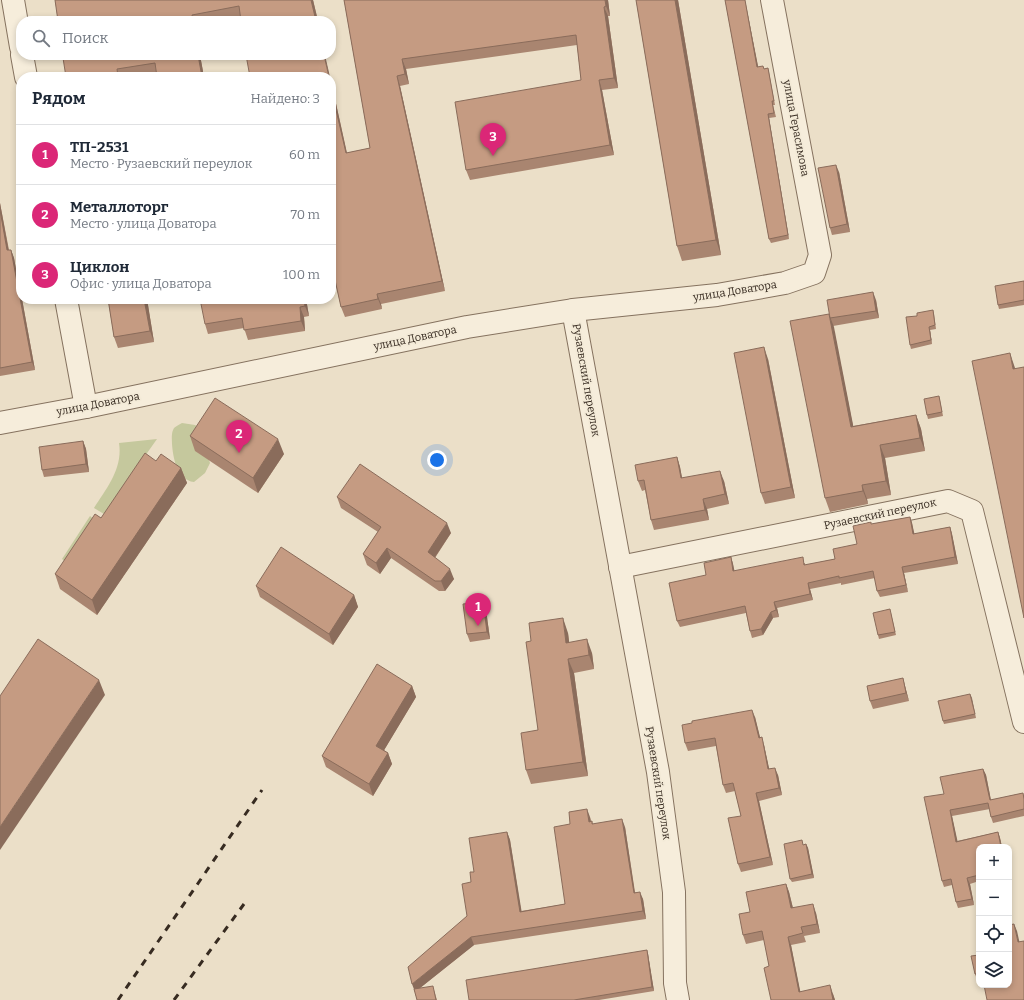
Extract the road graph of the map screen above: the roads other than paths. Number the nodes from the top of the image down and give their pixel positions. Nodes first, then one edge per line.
1 (13, 0) edge
2 (772, 0) edge
3 (16, 18) edge
4 (23, 60) edge
5 (25, 72) edge
6 (820, 255) joint
7 (67, 304) edge
8 (573, 310) junction
9 (86, 408) junction
10 (0, 423) edge
11 (620, 567) junction
12 (1024, 722) edge
13 (678, 1000) edge

1 - 3 street
2 - 6 street, улица Герасимова
4 - 5 street
6 - 8 street, улица Доватора
7 - 9 street
8 - 9 street, улица Доватора
8 - 11 street, Рузаевский переулок
9 - 10 street, улица Доватора
11 - 12 street, Рузаевский переулок
11 - 13 street, Рузаевский переулок

